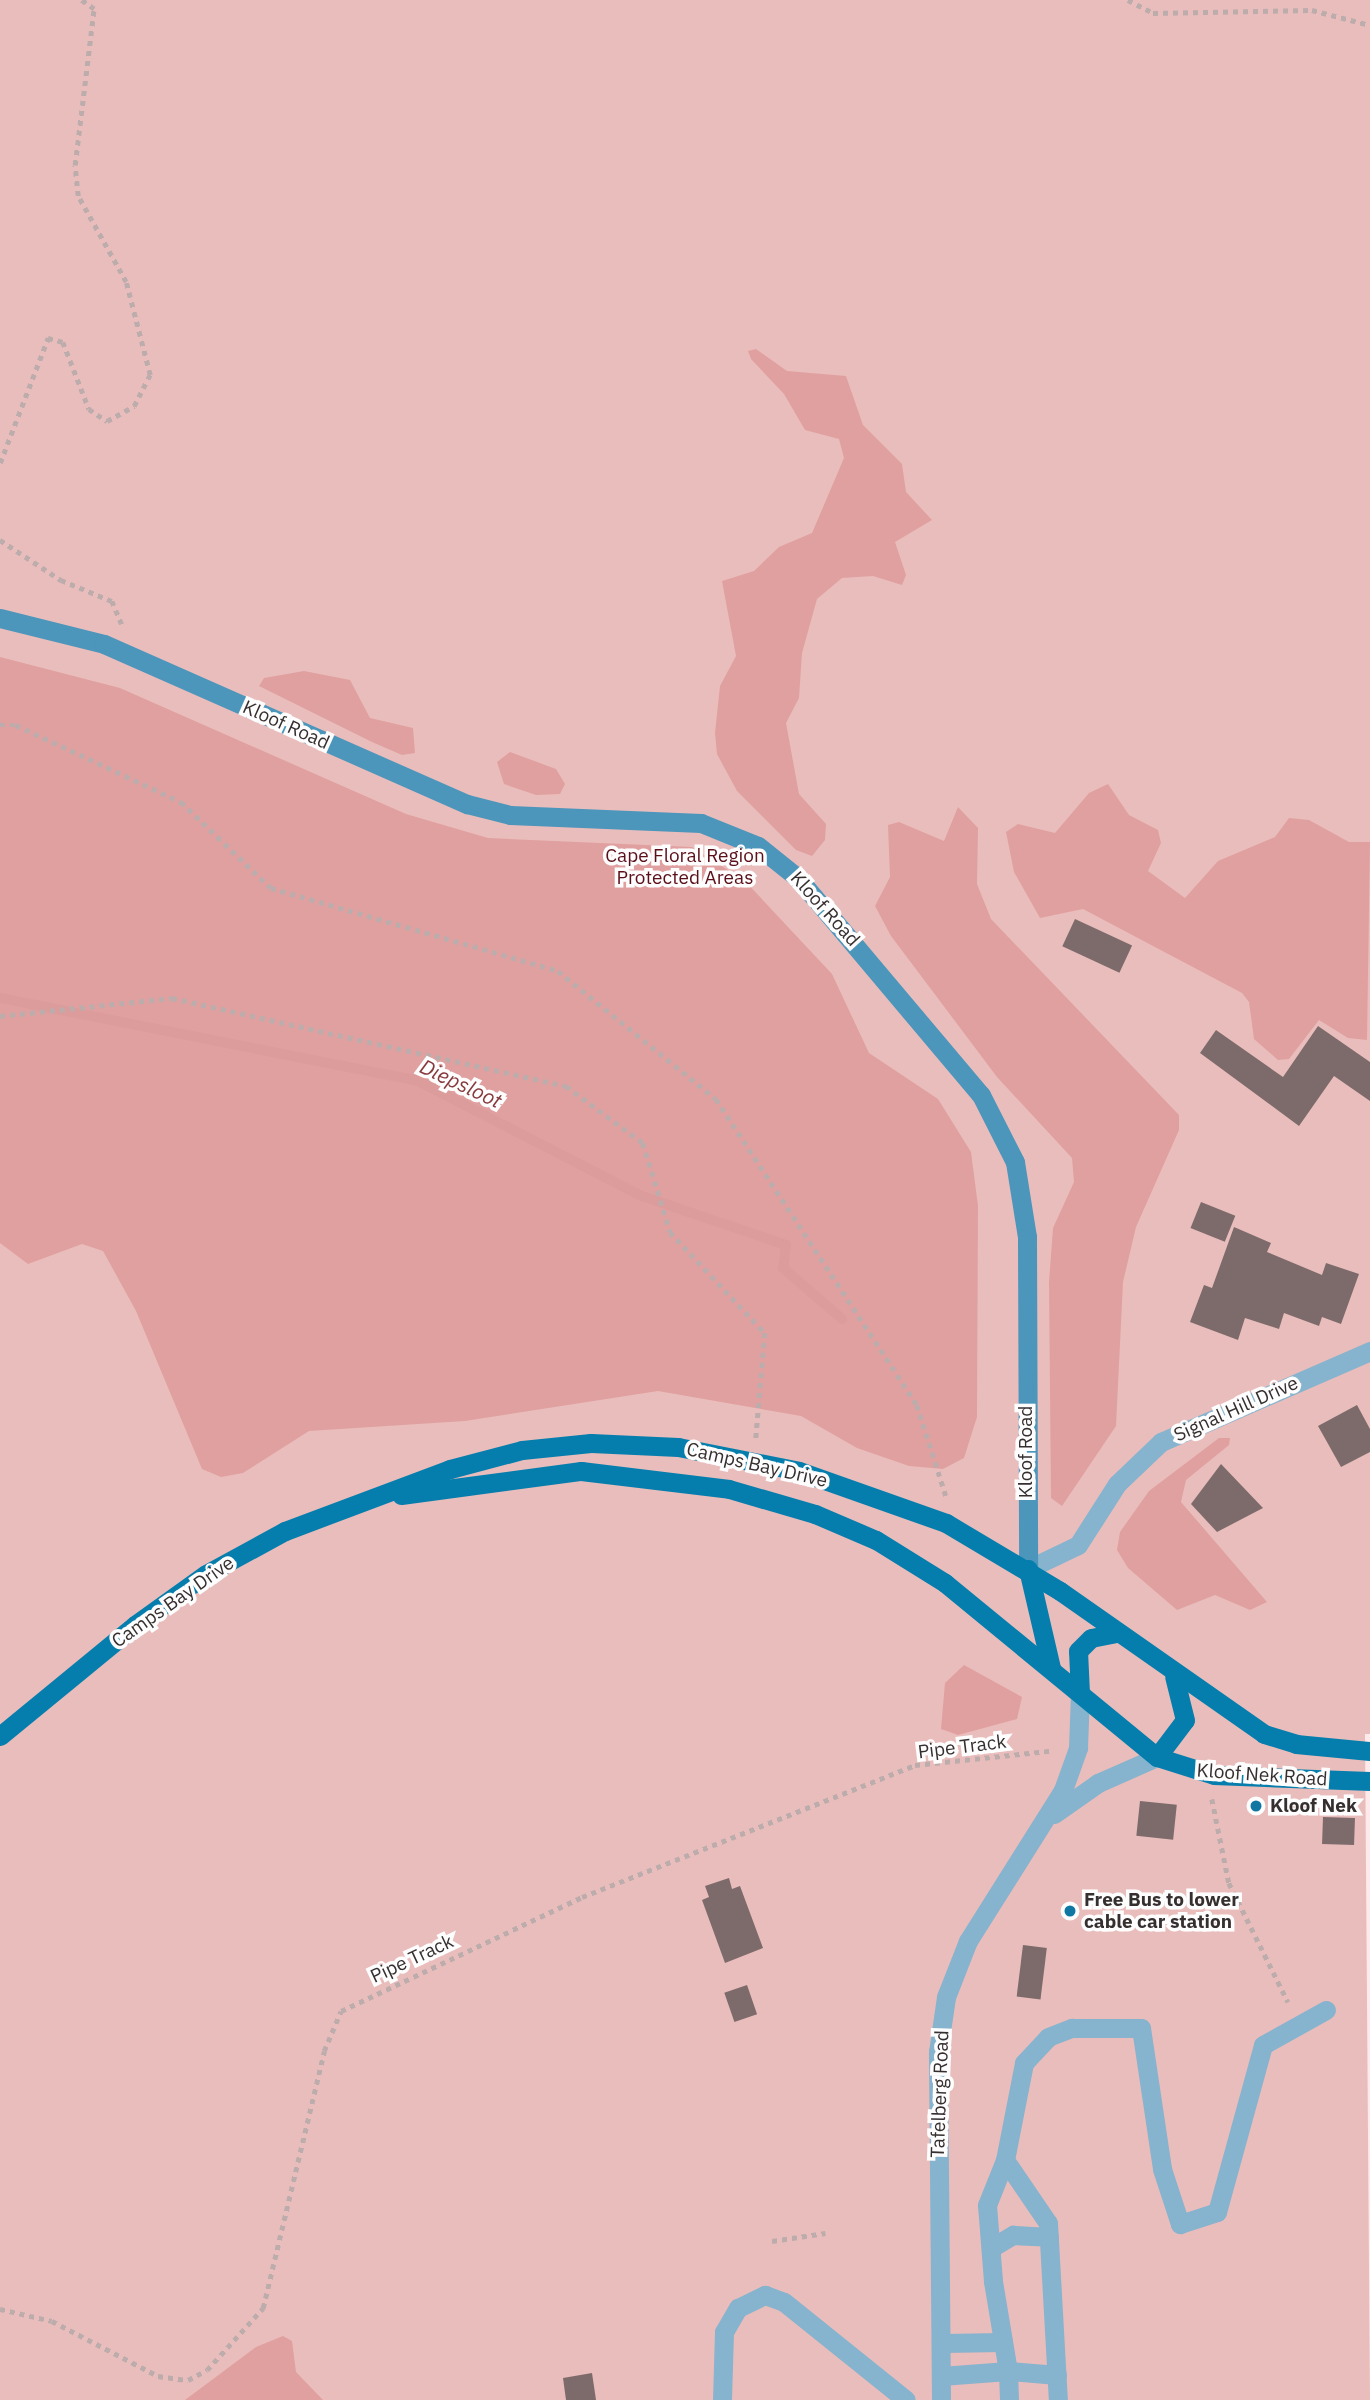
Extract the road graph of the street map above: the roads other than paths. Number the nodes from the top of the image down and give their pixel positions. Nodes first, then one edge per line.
1 (0, 618) edge
2 (1370, 1351) edge
3 (365, 1499) junction
4 (1028, 1569) junction
5 (1117, 1633) junction
6 (1051, 1668) junction
7 (1174, 1676) junction
8 (1080, 1693) junction
9 (0, 1737) edge
10 (1370, 1751) edge
11 (1157, 1757) junction
12 (1370, 1781) edge
13 (1051, 1817) junction
14 (1326, 2010) dead end
15 (1005, 2160) junction
16 (1049, 2237) junction
17 (990, 2248) junction
18 (1003, 2342) junction
19 (943, 2343) junction
20 (1008, 2371) junction
21 (1057, 2375) junction
22 (942, 2376) junction
23 (722, 2400) edge
24 (906, 2400) edge
25 (941, 2400) edge
26 (1009, 2400) edge
27 (1058, 2400) edge

1 - 4 main road, Kloof Road
2 - 4 lane, Signal Hill Drive
3 - 4 main road, Camps Bay Drive
3 - 6 main road, Camps Bay Drive
3 - 9 main road, Camps Bay Drive
4 - 5 main road, Camps Bay Drive
4 - 6 main road
5 - 7 main road, Kloof Nek Road
5 - 8 main road
6 - 8 main road, Camps Bay Drive
7 - 10 main road, Kloof Nek Road
7 - 11 main road
8 - 11 main road, Camps Bay Drive
8 - 13 lane, Tafelberg Road
11 - 12 main road, Kloof Nek Road
11 - 13 lane, Tafelberg Road
13 - 19 lane, Tafelberg Road
14 - 15 lane
15 - 16 lane
15 - 17 lane
16 - 17 lane
16 - 21 lane
17 - 18 lane
18 - 19 lane
18 - 20 lane
19 - 22 lane, Tafelberg Road
20 - 21 lane
20 - 22 lane
20 - 26 lane
21 - 27 lane
22 - 25 lane, Tafelberg Road
23 - 24 lane

